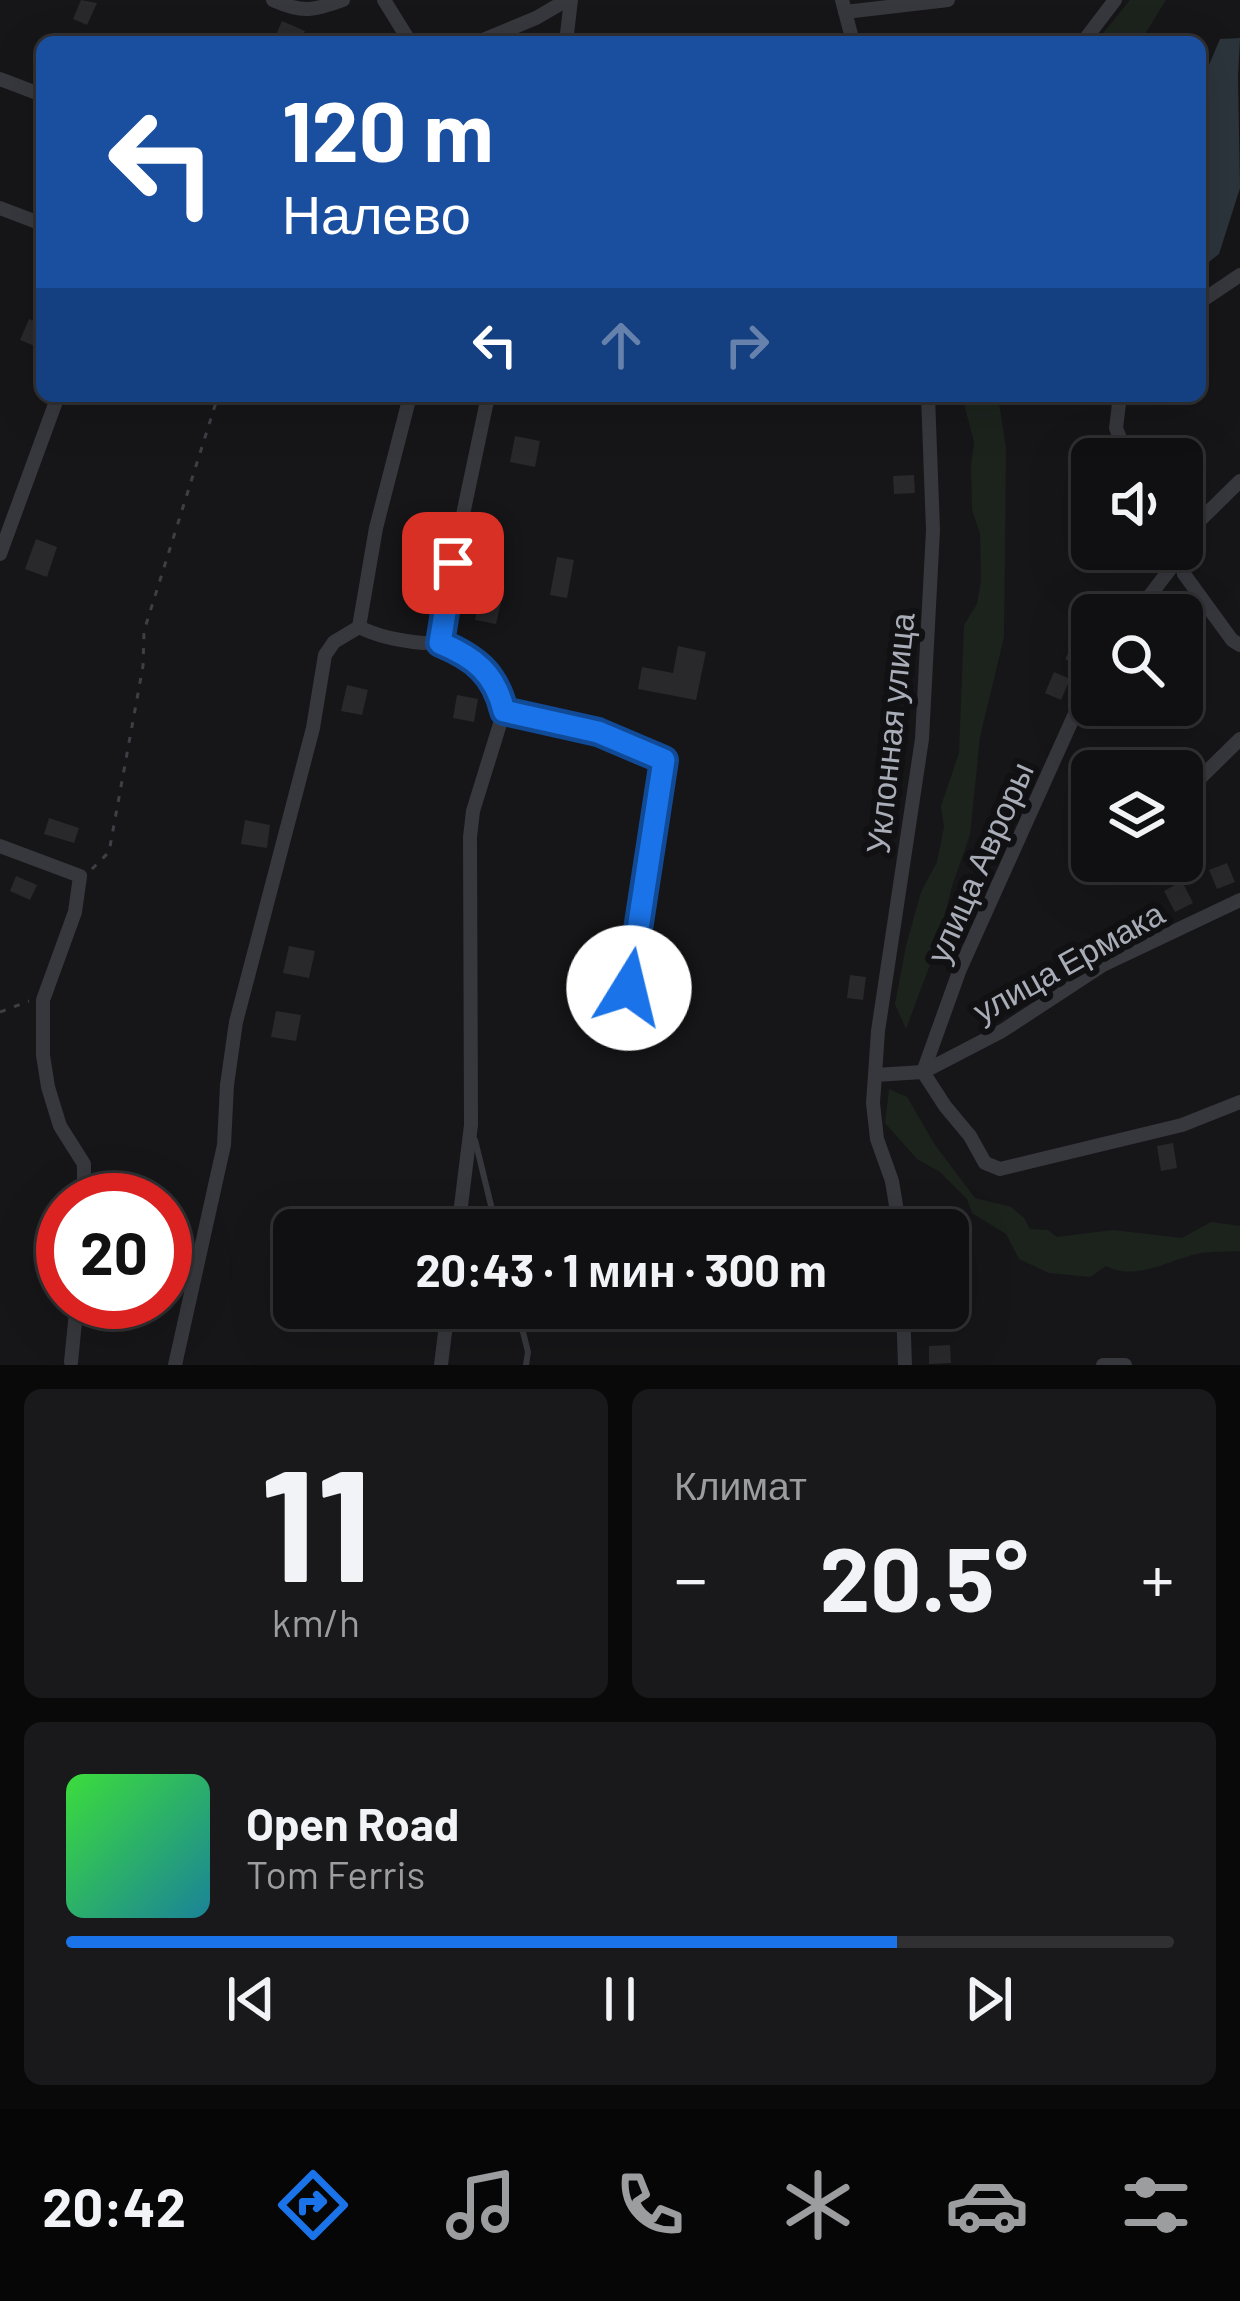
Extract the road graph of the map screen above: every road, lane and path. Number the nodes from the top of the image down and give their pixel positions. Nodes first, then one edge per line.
1 (273, 0) edge
2 (343, 0) edge
3 (384, 0) edge
4 (568, 0) edge
5 (948, 0) edge
6 (1115, 0) edge
7 (843, 6) edge
8 (406, 36) edge
9 (492, 36) edge
10 (566, 36) edge
11 (851, 36) edge
12 (1088, 36) edge
13 (0, 80) edge
14 (36, 93) edge
15 (0, 208) edge
16 (36, 222) edge
17 (1240, 275) edge
18 (1206, 298) edge
19 (56, 402) edge
20 (216, 402) edge
21 (408, 402) edge
22 (487, 402) edge
23 (928, 402) edge
24 (1119, 402) edge
25 (1120, 438) edge
26 (1240, 481) edge
27 (1203, 517) edge
28 (0, 554) edge
29 (1183, 570) edge
30 (359, 627) junction
31 (440, 643) junction
32 (1240, 645) edge
33 (504, 711) junction
34 (1071, 723) edge
35 (1240, 739) edge
36 (1203, 775) edge
37 (0, 846) edge
38 (80, 876) junction
39 (1240, 900) edge
40 (629, 988) dead end
41 (43, 1000) junction
42 (0, 1012) edge
43 (923, 1072) junction
44 (875, 1075) junction
45 (1238, 1108) edge
46 (471, 1124) junction
47 (84, 1173) edge
48 (461, 1209) edge
49 (492, 1209) edge
50 (897, 1209) edge
51 (74, 1329) edge
52 (445, 1329) edge
53 (522, 1329) edge
54 (904, 1329) edge
55 (71, 1362) dead end
56 (175, 1365) edge
57 (441, 1365) edge
58 (526, 1365) edge
59 (905, 1365) edge
60 (1103, 1365) edge
61 (1125, 1365) edge

1 - 2 street
3 - 8 street
4 - 9 street
4 - 10 street
5 - 7 street
6 - 12 street
7 - 11 street
13 - 14 street
15 - 16 street
17 - 18 street
19 - 28 street
20 - 38 path
21 - 30 street
22 - 31 street
23 - 44 street, Уклонная улица
24 - 25 street
26 - 27 street
29 - 32 street
30 - 31 street
30 - 56 street
31 - 33 street
33 - 40 lane
33 - 46 street
34 - 43 street, улица Авроры
35 - 36 street
37 - 38 street
38 - 41 street
39 - 43 street, улица Ермака
41 - 42 path
41 - 47 street
43 - 44 street
43 - 45 street
44 - 50 street, Уклонная улица
46 - 48 street
46 - 49 lane
51 - 55 street
52 - 57 street
53 - 58 lane
54 - 59 street
60 - 61 street

